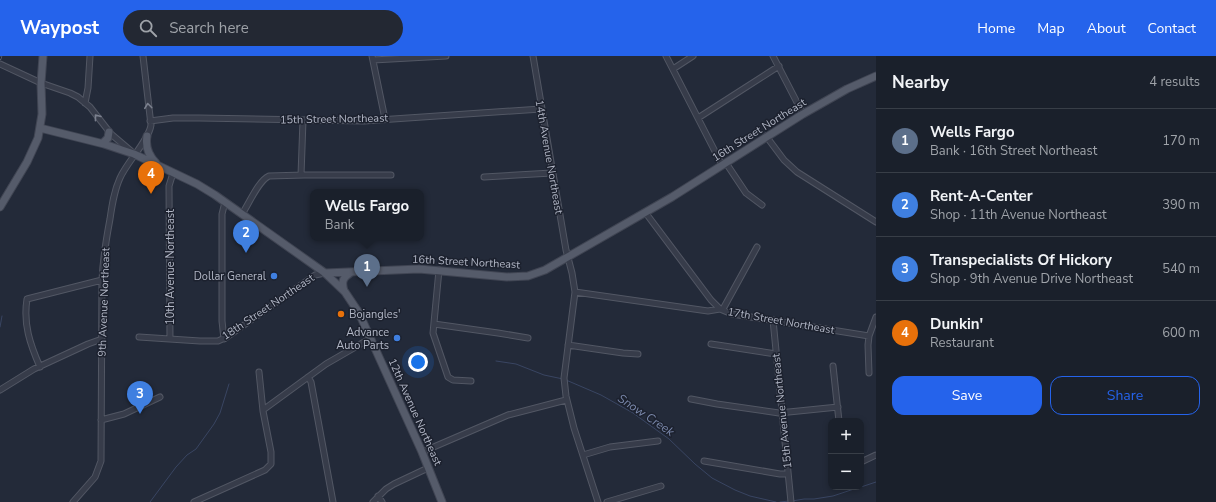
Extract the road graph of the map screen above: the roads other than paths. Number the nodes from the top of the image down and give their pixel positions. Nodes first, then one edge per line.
1 (43, 56) edge
2 (90, 56) edge
3 (143, 56) edge
4 (445, 56) edge
5 (533, 56) edge
6 (666, 56) edge
7 (693, 56) edge
8 (773, 56) edge
9 (373, 58) edge
10 (0, 64) edge
11 (779, 66) junction
12 (673, 69) junction
13 (876, 76) edge
14 (41, 82) junction
15 (85, 103) junction
16 (541, 109) junction
17 (803, 114) junction
18 (698, 118) junction
19 (303, 120) junction
20 (385, 120) junction
21 (150, 121) junction
22 (40, 128) junction
23 (109, 132) junction
24 (147, 136) junction
25 (766, 136) junction
26 (103, 144) junction
27 (134, 154) junction
28 (724, 164) junction
29 (159, 166) junction
30 (552, 172) junction
31 (173, 173) junction
32 (301, 175) junction
33 (392, 175) dead end
34 (484, 177) dead end
35 (225, 202) junction
36 (762, 206) dead end
37 (0, 207) edge
38 (645, 212) junction
39 (242, 214) junction
40 (876, 222) edge
41 (758, 247) dead end
42 (568, 257) junction
43 (439, 270) junction
44 (352, 272) junction
45 (326, 273) junction
46 (102, 280) junction
47 (345, 292) junction
48 (575, 292) junction
49 (720, 310) junction
50 (876, 317) edge
51 (773, 320) junction
52 (434, 324) junction
53 (869, 336) junction
54 (139, 337) dead end
55 (371, 338) junction
56 (528, 338) dead end
57 (102, 339) junction
58 (170, 339) junction
59 (224, 339) junction
60 (711, 344) dead end
61 (568, 345) junction
62 (638, 354) dead end
63 (776, 354) junction
64 (833, 366) dead end
65 (40, 367) junction
66 (259, 372) dead end
67 (869, 373) dead end
68 (308, 377) junction
69 (471, 381) dead end
70 (0, 390) edge
71 (160, 397) dead end
72 (691, 399) dead end
73 (566, 400) junction
74 (838, 407) junction
75 (263, 410) junction
76 (782, 413) junction
77 (839, 418) edge
78 (101, 420) junction
79 (658, 442) dead end
80 (422, 452) junction
81 (582, 455) junction
82 (876, 455) edge
83 (704, 461) dead end
84 (864, 461) edge
85 (428, 468) junction
86 (788, 474) junction
87 (661, 486) dead end
88 (378, 496) junction
89 (73, 502) edge
90 (194, 502) edge
91 (333, 502) edge
92 (372, 502) edge
93 (382, 502) edge
94 (442, 502) edge
95 (598, 502) edge
96 (607, 502) edge
97 (791, 502) edge

1 - 14 main road
2 - 15 street
21 -> 3 street, 9th Avenue Northeast
4 - 9 street
5 - 16 street, 14th Avenue Northeast
6 - 12 street
7 - 12 street
8 - 11 street
9 - 20 street
10 - 14 street
11 - 17 street
11 - 18 street
12 - 18 street
13 - 17 main road, 16th Street Northeast
14 - 15 street
14 - 22 main road
23 -> 15 street
16 - 20 street, 15th Street Northeast
16 - 30 street, 14th Avenue Northeast
17 - 25 main road, 16th Street Northeast
18 - 28 street
19 - 20 street, 15th Street Northeast
19 - 21 street, 15th Street Northeast
19 - 32 street
21 - 24 street, 9th Avenue Northeast
22 - 26 main road
22 - 37 main road
23 - 26 main road
23 - 27 street
24 - 27 street, 9th Avenue Northeast
24 - 29 main road
25 - 28 main road, 16th Street Northeast
25 - 40 street
26 - 27 main road
27 - 29 main road
27 - 46 street, 9th Avenue Northeast
28 - 36 street
28 - 38 main road, 16th Street Northeast
29 - 31 main road
30 - 34 street
30 - 42 street, 14th Avenue Northeast
31 - 35 main road
31 - 58 street, 10th Avenue Northeast
32 - 33 street
32 - 39 street
35 - 39 main road
35 - 59 street
38 - 42 main road, 16th Street Northeast
38 - 49 street
39 - 45 main road
41 - 49 street
42 - 43 main road, 16th Street Northeast
42 - 48 street, 14th Avenue Northeast
43 - 44 main road, 16th Street Northeast
43 - 52 street
44 - 45 main road, 16th Street Northeast
44 - 47 main road
45 - 47 main road, 12th Avenue Northeast
45 - 59 street, 18th Street Northeast
46 - 57 street, 9th Avenue Northeast
46 - 65 street
47 - 55 main road, 12th Avenue Northeast
48 - 49 street, 17th Street Northeast
48 - 61 street, 14th Avenue Northeast
49 - 51 street, 17th Street Northeast
50 - 53 street
51 - 53 street, 17th Street Northeast
51 - 63 street, 15th Avenue Northeast
52 - 56 street
52 - 69 street
53 - 67 street
54 - 58 street, 18th Street Northeast
55 - 68 street
55 - 80 main road, 12th Avenue Northeast
57 - 65 street
57 - 78 street, 9th Avenue Northeast
58 - 59 street, 18th Street Northeast
60 - 63 street
61 - 62 street
61 - 73 street, 14th Avenue Northeast
63 - 76 street, 15th Avenue Northeast
64 - 74 street
65 - 70 street
66 - 75 street
68 - 75 street
68 - 91 street
71 - 78 street
72 - 76 street
73 - 80 street
73 - 81 street, 14th Avenue Northeast
74 - 76 street
74 - 77 street
75 - 90 street
76 - 86 street, 15th Avenue Northeast
78 - 89 street, 9th Avenue Northeast
79 - 81 street
80 - 85 main road, 12th Avenue Northeast
81 - 95 street, 14th Avenue Northeast
82 - 84 street
83 - 86 street
85 - 88 street
85 - 94 main road, 12th Avenue Northeast
86 - 97 street, 15th Avenue Northeast
87 - 96 street
88 - 92 street
88 - 93 street

